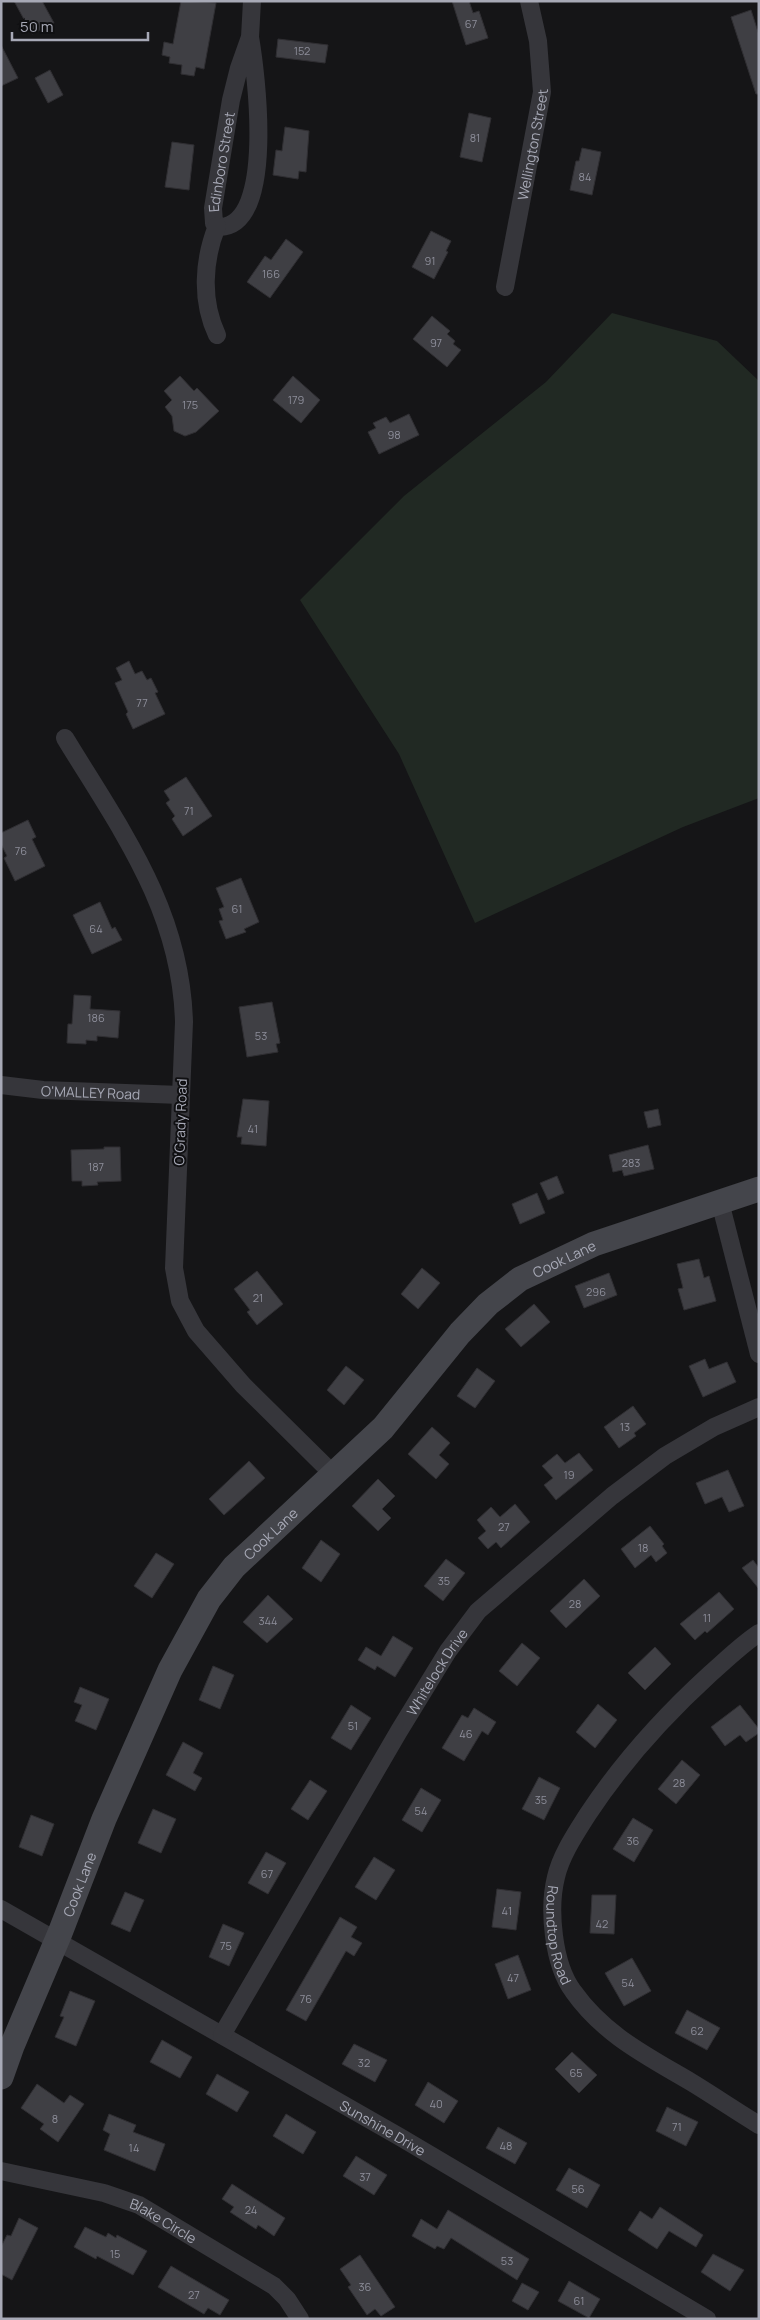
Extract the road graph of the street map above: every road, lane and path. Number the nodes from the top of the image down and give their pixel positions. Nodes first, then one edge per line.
1 (252, 1) edge
2 (529, 1) edge
3 (250, 36) junction
4 (217, 226) junction
5 (505, 287) dead end
6 (217, 335) dead end
7 (65, 738) dead end
8 (1, 1085) edge
9 (181, 1095) junction
10 (759, 1189) edge
11 (720, 1202) junction
12 (759, 1354) edge
13 (759, 1407) edge
14 (334, 1475) junction
15 (759, 1633) edge
16 (1, 1909) edge
17 (57, 1940) junction
18 (222, 2035) junction
19 (1, 2077) edge
20 (759, 2125) edge
21 (1, 2171) edge
22 (300, 2319) edge
23 (707, 2319) edge

1 - 3 street, Edinboro Street
2 - 5 street, Wellington Street
3 - 4 street, Edinboro Street
3 - 4 street, Edinboro Street
4 - 6 street
7 - 9 street, O'Grady Road
8 - 9 street, O'MALLEY Road
9 - 14 street, O'Grady Road
10 - 11 street, Cook Lane
11 - 12 street
11 - 14 street, Cook Lane
13 - 18 street, Whitelock Drive
14 - 17 street, Cook Lane
15 - 20 street, Roundtop Road
16 - 17 street
17 - 18 street, Sunshine Drive
17 - 19 street, Cook Lane
18 - 23 street, Sunshine Drive
21 - 22 street, Blake Circle

